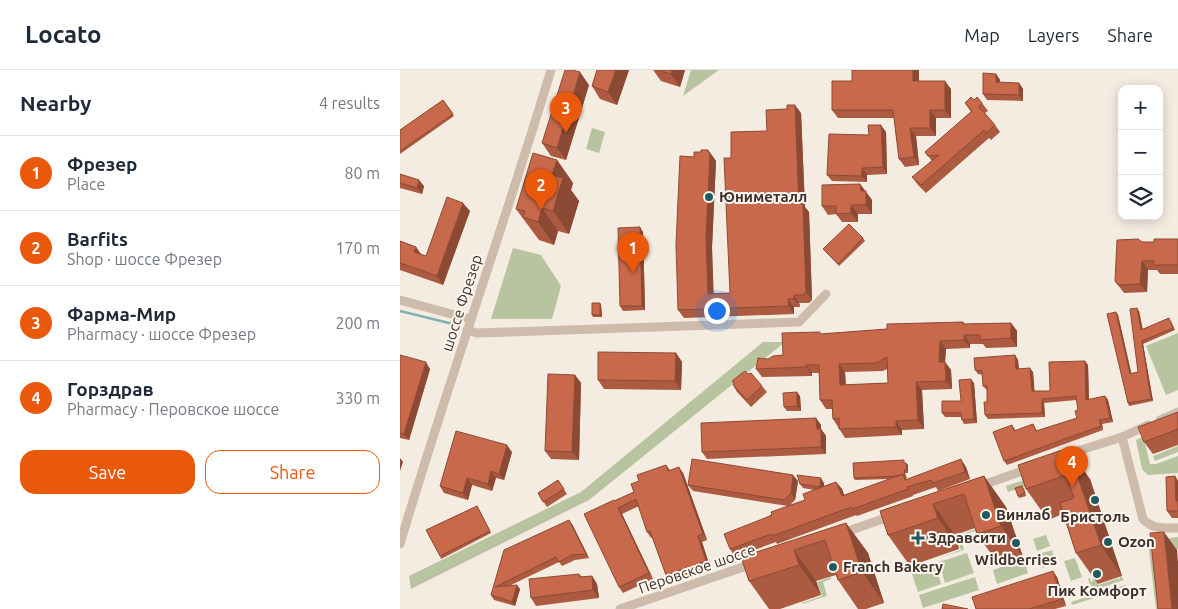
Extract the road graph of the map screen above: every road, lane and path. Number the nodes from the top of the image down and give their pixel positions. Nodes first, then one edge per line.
1 (551, 70) edge
2 (826, 294) dead end
3 (400, 300) edge
4 (470, 319) junction
5 (467, 330) junction
6 (1178, 412) edge
7 (1122, 437) junction
8 (1054, 460) edge
9 (1036, 466) edge
10 (969, 490) edge
11 (900, 513) edge
12 (1178, 528) edge
13 (830, 537) edge
14 (400, 544) edge
15 (762, 561) edge
16 (620, 609) edge

1 - 4 street, шоссе Фрезер
2 - 5 street
3 - 4 street
4 - 5 street, шоссе Фрезер
5 - 14 street, шоссе Фрезер
6 - 7 street
7 - 8 street
7 - 12 street
9 - 10 street
11 - 13 street
15 - 16 street, Перовское шоссе

